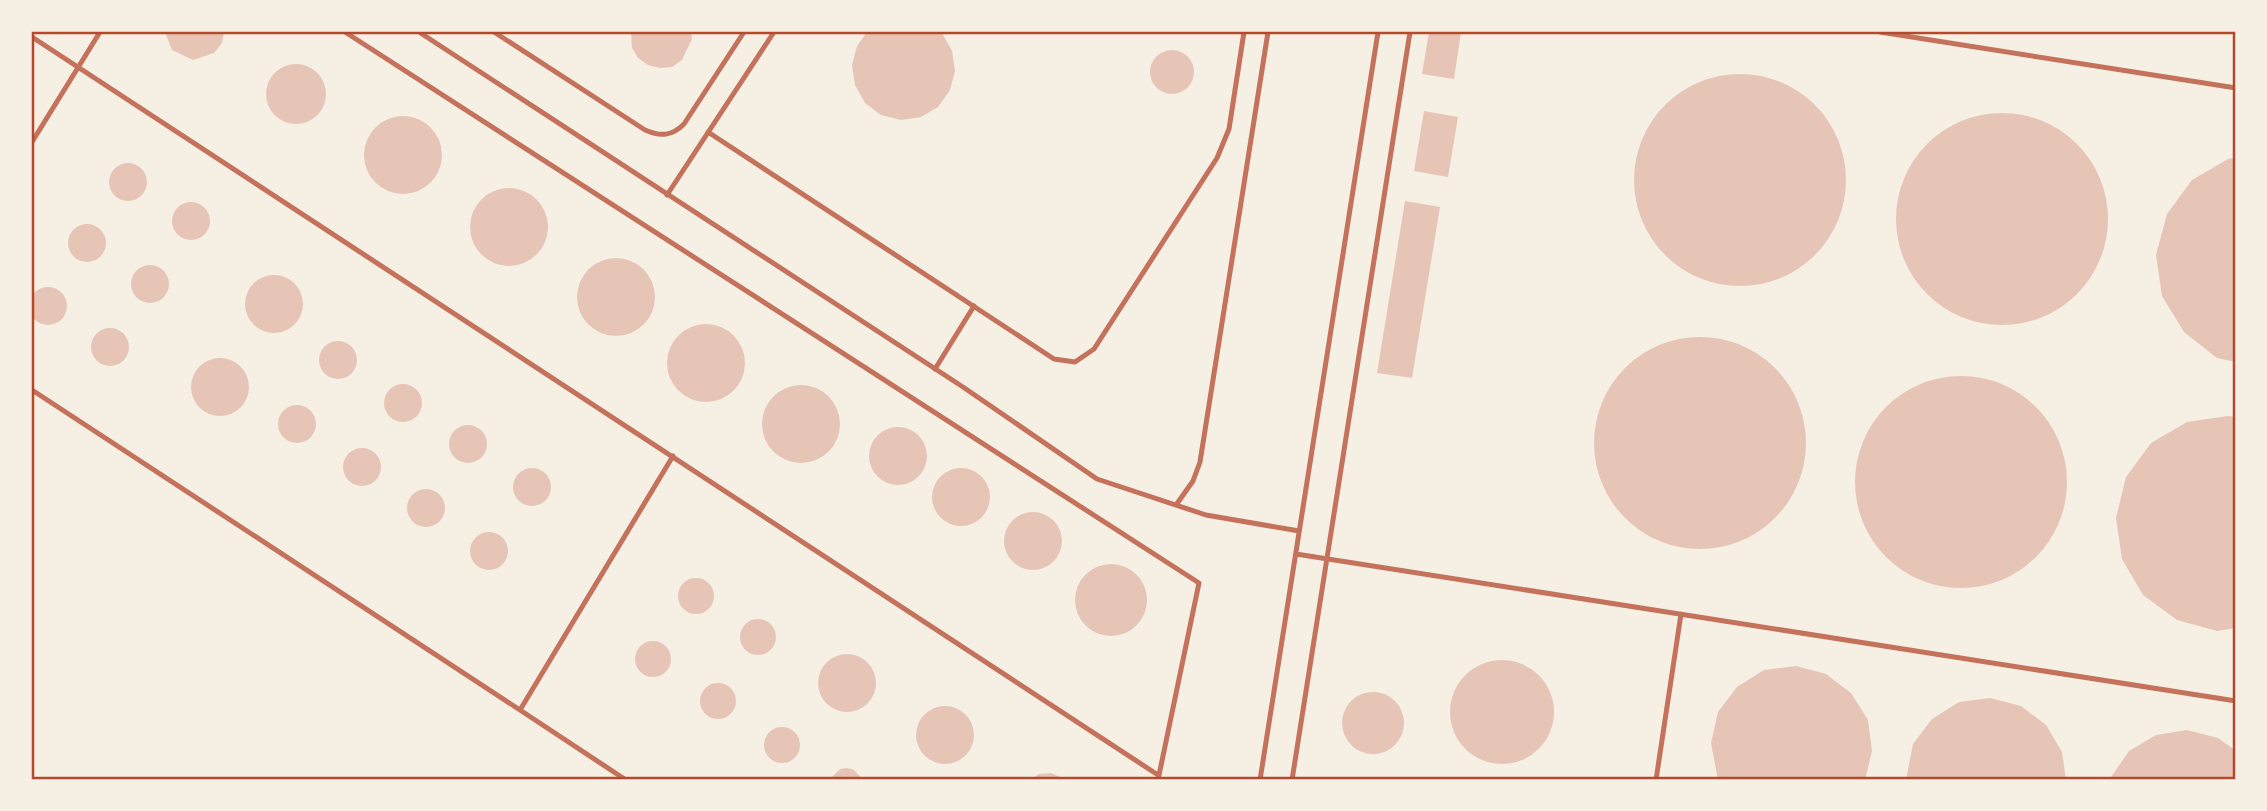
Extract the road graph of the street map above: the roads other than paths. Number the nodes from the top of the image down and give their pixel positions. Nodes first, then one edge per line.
1 (100, 32) edge
2 (345, 32) edge
3 (419, 32) edge
4 (494, 32) edge
5 (744, 32) edge
6 (774, 32) edge
7 (1244, 32) edge
8 (1268, 32) edge
9 (1378, 32) edge
10 (1410, 32) edge
11 (1880, 32) edge
12 (32, 37) edge
13 (78, 66) junction
14 (2235, 88) edge
15 (708, 132) junction
16 (32, 142) edge
17 (667, 195) junction
18 (974, 306) junction
19 (935, 369) junction
20 (32, 390) edge
21 (673, 456) junction
22 (1176, 505) junction
23 (1299, 531) junction
24 (1296, 554) junction
25 (1327, 559) junction
26 (1681, 614) junction
27 (2235, 701) edge
28 (520, 710) junction
29 (1158, 777) edge
30 (626, 779) edge
31 (1260, 779) edge
32 (1292, 779) edge
33 (1656, 779) edge

1 - 13 lane
2 - 29 lane
3 - 17 lane
4 - 5 lane
6 - 15 lane
7 - 18 lane
8 - 22 lane
9 - 23 lane
10 - 25 lane
11 - 14 lane
12 - 13 lane
13 - 16 lane
13 - 21 lane
15 - 17 lane
15 - 18 lane
17 - 19 lane
18 - 19 lane
19 - 22 lane
20 - 28 lane
21 - 28 lane
21 - 29 lane
22 - 23 lane
23 - 24 lane
24 - 25 lane
24 - 31 lane
25 - 26 lane
25 - 32 lane
26 - 27 lane
26 - 33 lane
28 - 30 lane

